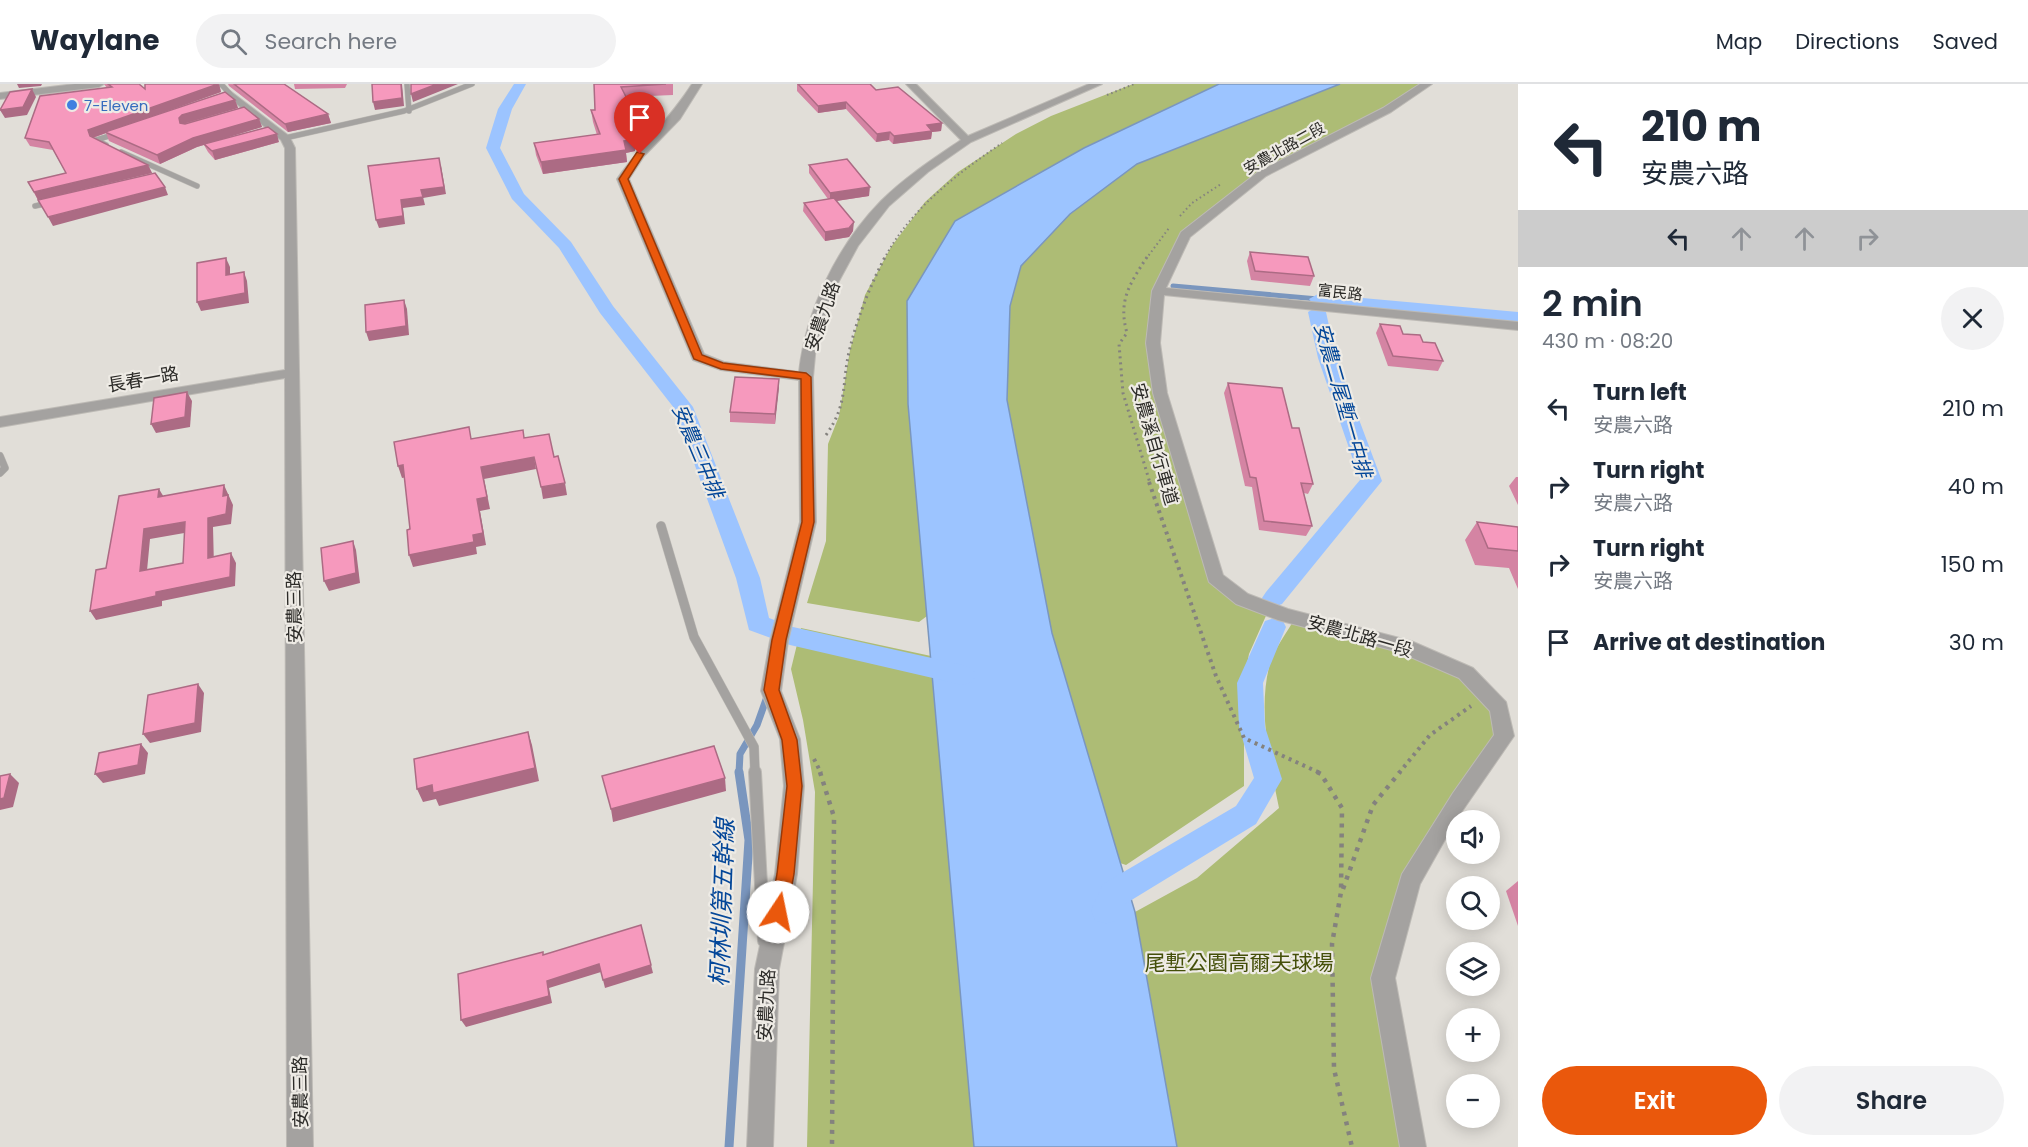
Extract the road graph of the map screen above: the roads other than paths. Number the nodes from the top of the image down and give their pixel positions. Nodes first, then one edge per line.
1 (99, 84) edge
2 (407, 84) edge
3 (472, 84) edge
4 (697, 84) edge
5 (910, 84) edge
6 (1427, 84) edge
7 (1100, 90) edge
8 (223, 92) edge
9 (0, 96) edge
10 (409, 111) junction
11 (130, 129) edge
12 (274, 133) junction
13 (967, 140) junction
14 (170, 174) junction
15 (159, 177) edge
16 (197, 186) dead end
17 (57, 201) edge
18 (35, 206) dead end
19 (1158, 291) junction
20 (1518, 326) edge
21 (292, 373) junction
22 (806, 377) junction
23 (0, 422) edge
24 (0, 456) edge
25 (0, 473) edge
26 (662, 526) dead end
27 (767, 969) junction
28 (300, 1147) edge
29 (760, 1147) edge
30 (1413, 1147) edge

1 - 9 street
2 - 10 lane
3 - 10 lane
4 - 22 street
5 - 13 street
6 - 19 street, 安農北路二段
7 - 13 street, 安農九路
8 - 12 street
10 - 12 lane
11 - 14 lane
12 - 21 street, 安農三路
13 - 22 street, 安農九路
14 - 15 lane
14 - 16 lane
17 - 18 lane
19 - 20 street, 富民路
19 - 30 street, 安農北路一段
21 - 23 street, 長春一路
21 - 28 street, 安農三路
22 - 27 street, 安農九路
24 - 25 lane
26 - 27 lane
27 - 29 street, 安農九路

